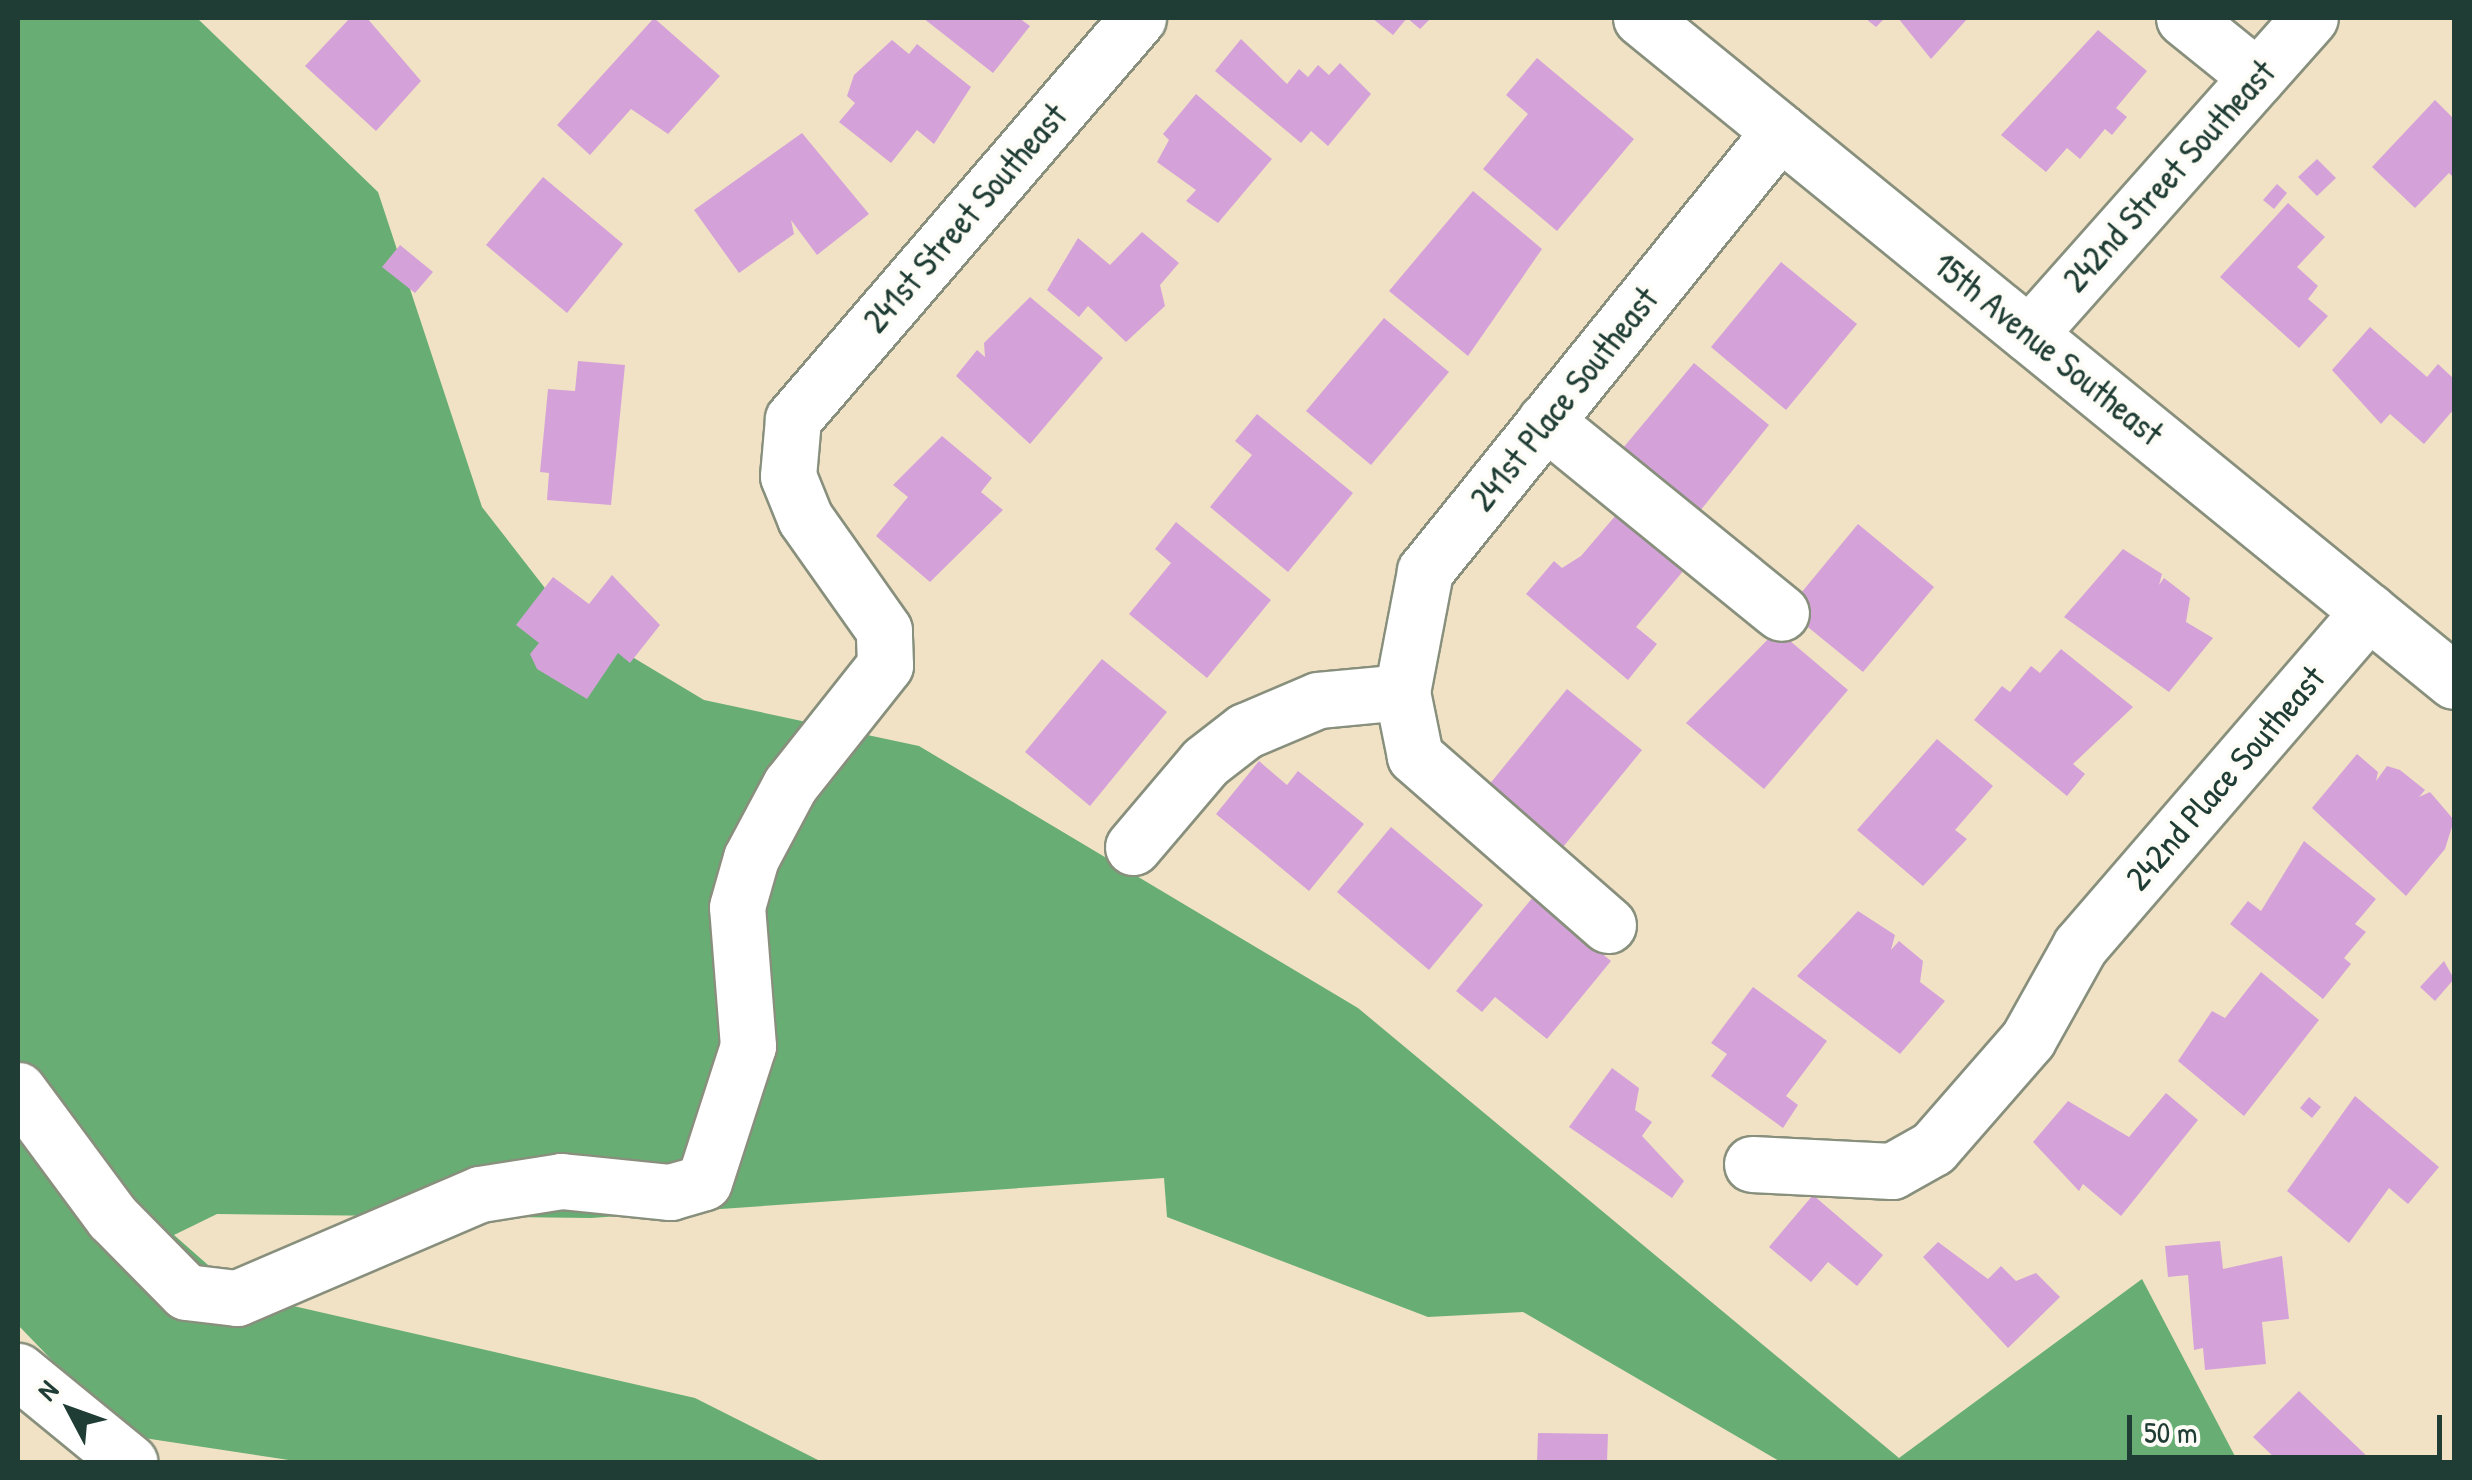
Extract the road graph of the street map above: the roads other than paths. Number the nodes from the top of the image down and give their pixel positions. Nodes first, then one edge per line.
1 (1138, 18) edge
2 (1641, 18) edge
3 (2184, 18) edge
4 (2310, 18) edge
5 (2257, 77) junction
6 (1780, 131) junction
7 (2029, 334) junction
8 (1545, 421) junction
9 (2369, 611) junction
10 (1781, 613) dead end
11 (2454, 681) edge
12 (1402, 692) junction
13 (1133, 847) dead end
14 (1608, 925) dead end
15 (18, 1090) edge
16 (1752, 1164) dead end
17 (18, 1372) edge
18 (128, 1462) edge

1 - 15 street, 241st Street Southeast
2 - 6 street, 15th Avenue Southeast
3 - 5 street
4 - 5 street, 242nd Street Southeast
5 - 7 street, 242nd Street Southeast
6 - 7 street, 15th Avenue Southeast
6 - 8 street, 241st Place Southeast
7 - 9 street, 15th Avenue Southeast
8 - 10 street
8 - 12 street, 241st Place Southeast
9 - 11 street, 15th Avenue Southeast
9 - 16 street, 242nd Place Southeast
12 - 13 street
12 - 14 street
17 - 18 street

